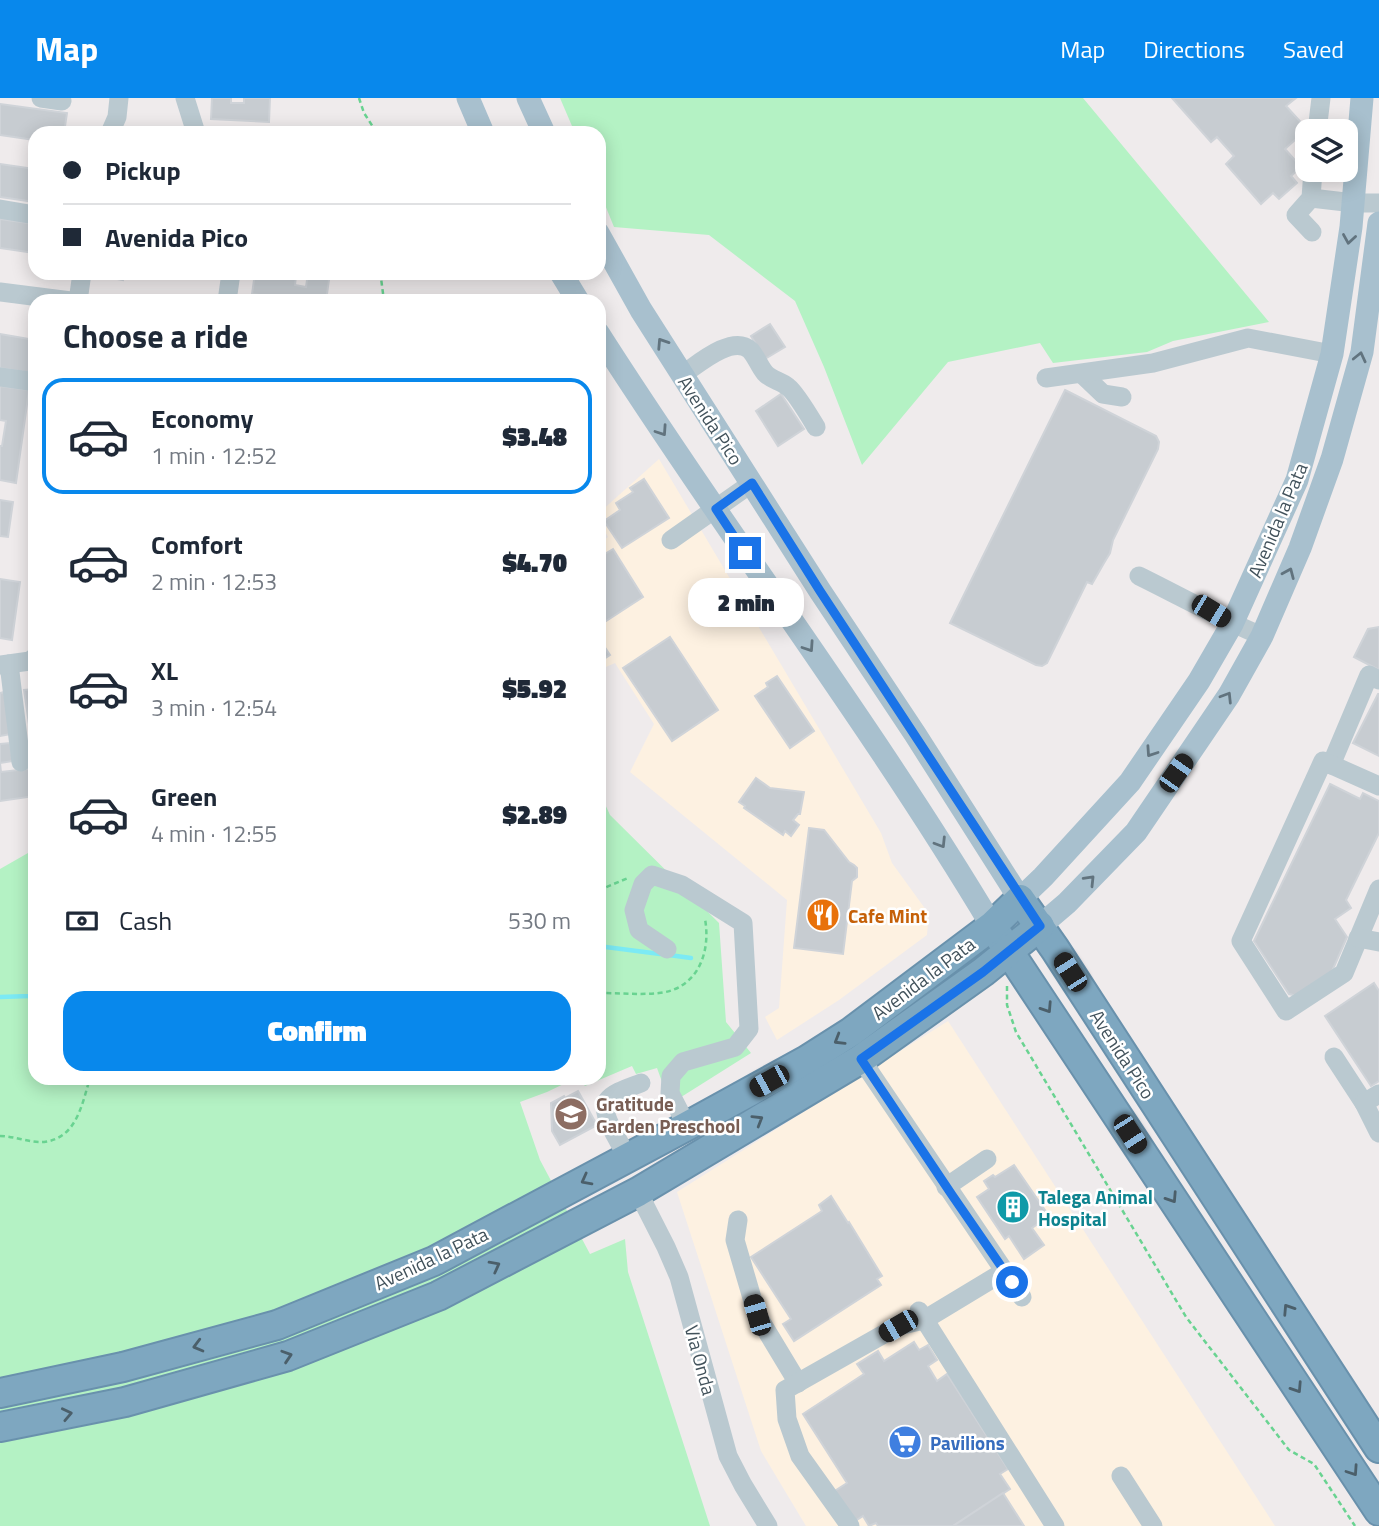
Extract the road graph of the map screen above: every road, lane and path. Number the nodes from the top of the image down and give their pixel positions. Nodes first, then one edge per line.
1 (41, 98) edge
2 (119, 98) edge
3 (185, 98) edge
4 (359, 98) edge
5 (468, 98) edge
6 (528, 98) edge
7 (1321, 98) edge
8 (1362, 98) edge
9 (62, 101) dead end
10 (1318, 119) edge
11 (113, 126) edge
12 (194, 126) edge
13 (372, 126) edge
14 (480, 126) edge
15 (541, 126) edge
16 (1312, 182) edge
17 (1311, 198) junction
18 (1353, 202) junction
19 (1379, 204) edge
20 (0, 209) edge
21 (28, 214) edge
22 (1379, 223) edge
23 (1312, 232) dead end
24 (606, 247) edge
25 (0, 292) edge
26 (28, 296) edge
27 (606, 346) edge
28 (1332, 354) junction
29 (1082, 374) junction
30 (682, 375) junction
31 (0, 377) edge
32 (1046, 378) dead end
33 (28, 381) edge
34 (1122, 397) dead end
35 (816, 427) dead end
36 (752, 483) junction
37 (716, 509) junction
38 (671, 540) dead end
39 (1139, 576) dead end
40 (1232, 624) junction
41 (1262, 636) junction
42 (28, 661) edge
43 (5, 664) edge
44 (1379, 680) edge
45 (21, 762) dead end
46 (1331, 765) junction
47 (1379, 786) edge
48 (652, 875) junction
49 (606, 886) edge
50 (1379, 889) edge
51 (1020, 899) junction
52 (992, 926) junction
53 (1040, 926) junction
54 (1358, 938) junction
55 (1379, 942) edge
56 (667, 949) dead end
57 (1009, 951) junction
58 (1334, 1057) dead end
59 (861, 1059) junction
60 (641, 1083) dead end
61 (88, 1085) edge
62 (1372, 1099) edge
63 (678, 1131) junction
64 (1379, 1133) edge
65 (0, 1136) edge
66 (628, 1157) junction
67 (987, 1159) dead end
68 (946, 1187) junction
69 (638, 1192) junction
70 (738, 1220) dead end
71 (1004, 1271) junction
72 (1022, 1297) dead end
73 (920, 1314) junction
74 (798, 1383) junction
75 (0, 1393) edge
76 (0, 1427) edge
77 (1379, 1448) edge
78 (1121, 1476) dead end
79 (1379, 1511) edge
80 (768, 1526) edge
81 (850, 1526) edge
82 (1055, 1526) edge
83 (1153, 1526) edge
84 (1355, 1526) edge

1 - 9 street
2 - 11 street
3 - 12 street
4 - 13 path
5 - 14 main road
6 - 15 main road
7 - 10 street
8 - 18 main road, Avenida la Pata
16 - 17 street
17 - 18 street
17 - 23 street
18 - 19 street
18 -> 28 main road, Avenida la Pata
20 - 21 street
41 -> 22 main road, Avenida la Pata
30 -> 24 main road, Avenida Pico
25 - 26 street
27 -> 37 main road, Avenida Pico
28 - 29 street
28 - 40 main road, Avenida la Pata
29 - 32 street
29 - 34 street
30 - 35 street
30 - 36 main road, Avenida Pico
31 - 33 street
36 - 37 street
36 - 51 main road, Avenida Pico
37 - 38 street
37 -> 52 main road, Avenida Pico
39 - 40 street
40 - 41 street
40 -> 51 main road, Avenida la Pata
53 -> 41 main road, Avenida la Pata
42 - 43 street
43 - 45 street
44 - 46 street
46 - 47 street
46 - 54 street
48 - 49 path
48 - 56 street
48 - 63 street
50 - 54 street
51 - 52 highway, Avenida la Pata
51 - 53 highway, Avenida Pico
52 - 57 highway, Avenida Pico
52 -> 63 highway, Avenida la Pata
53 - 57 highway, Avenida la Pata
77 -> 53 highway, Avenida Pico
54 - 55 street
57 - 59 highway, Avenida la Pata
57 -> 79 highway, Avenida Pico
57 - 84 path
58 - 62 street
59 - 68 street
69 -> 59 highway, Avenida la Pata
60 - 66 street
61 - 65 path
62 - 64 street
63 - 66 highway, Avenida la Pata
63 - 69 highway
66 -> 75 highway, Avenida la Pata
67 - 68 street
68 - 71 street
76 -> 69 highway, Avenida la Pata
69 - 80 street, Via Onda
70 - 74 street
71 - 72 street
71 - 73 street
73 - 74 street
73 - 82 street
74 - 81 street
78 - 83 street

